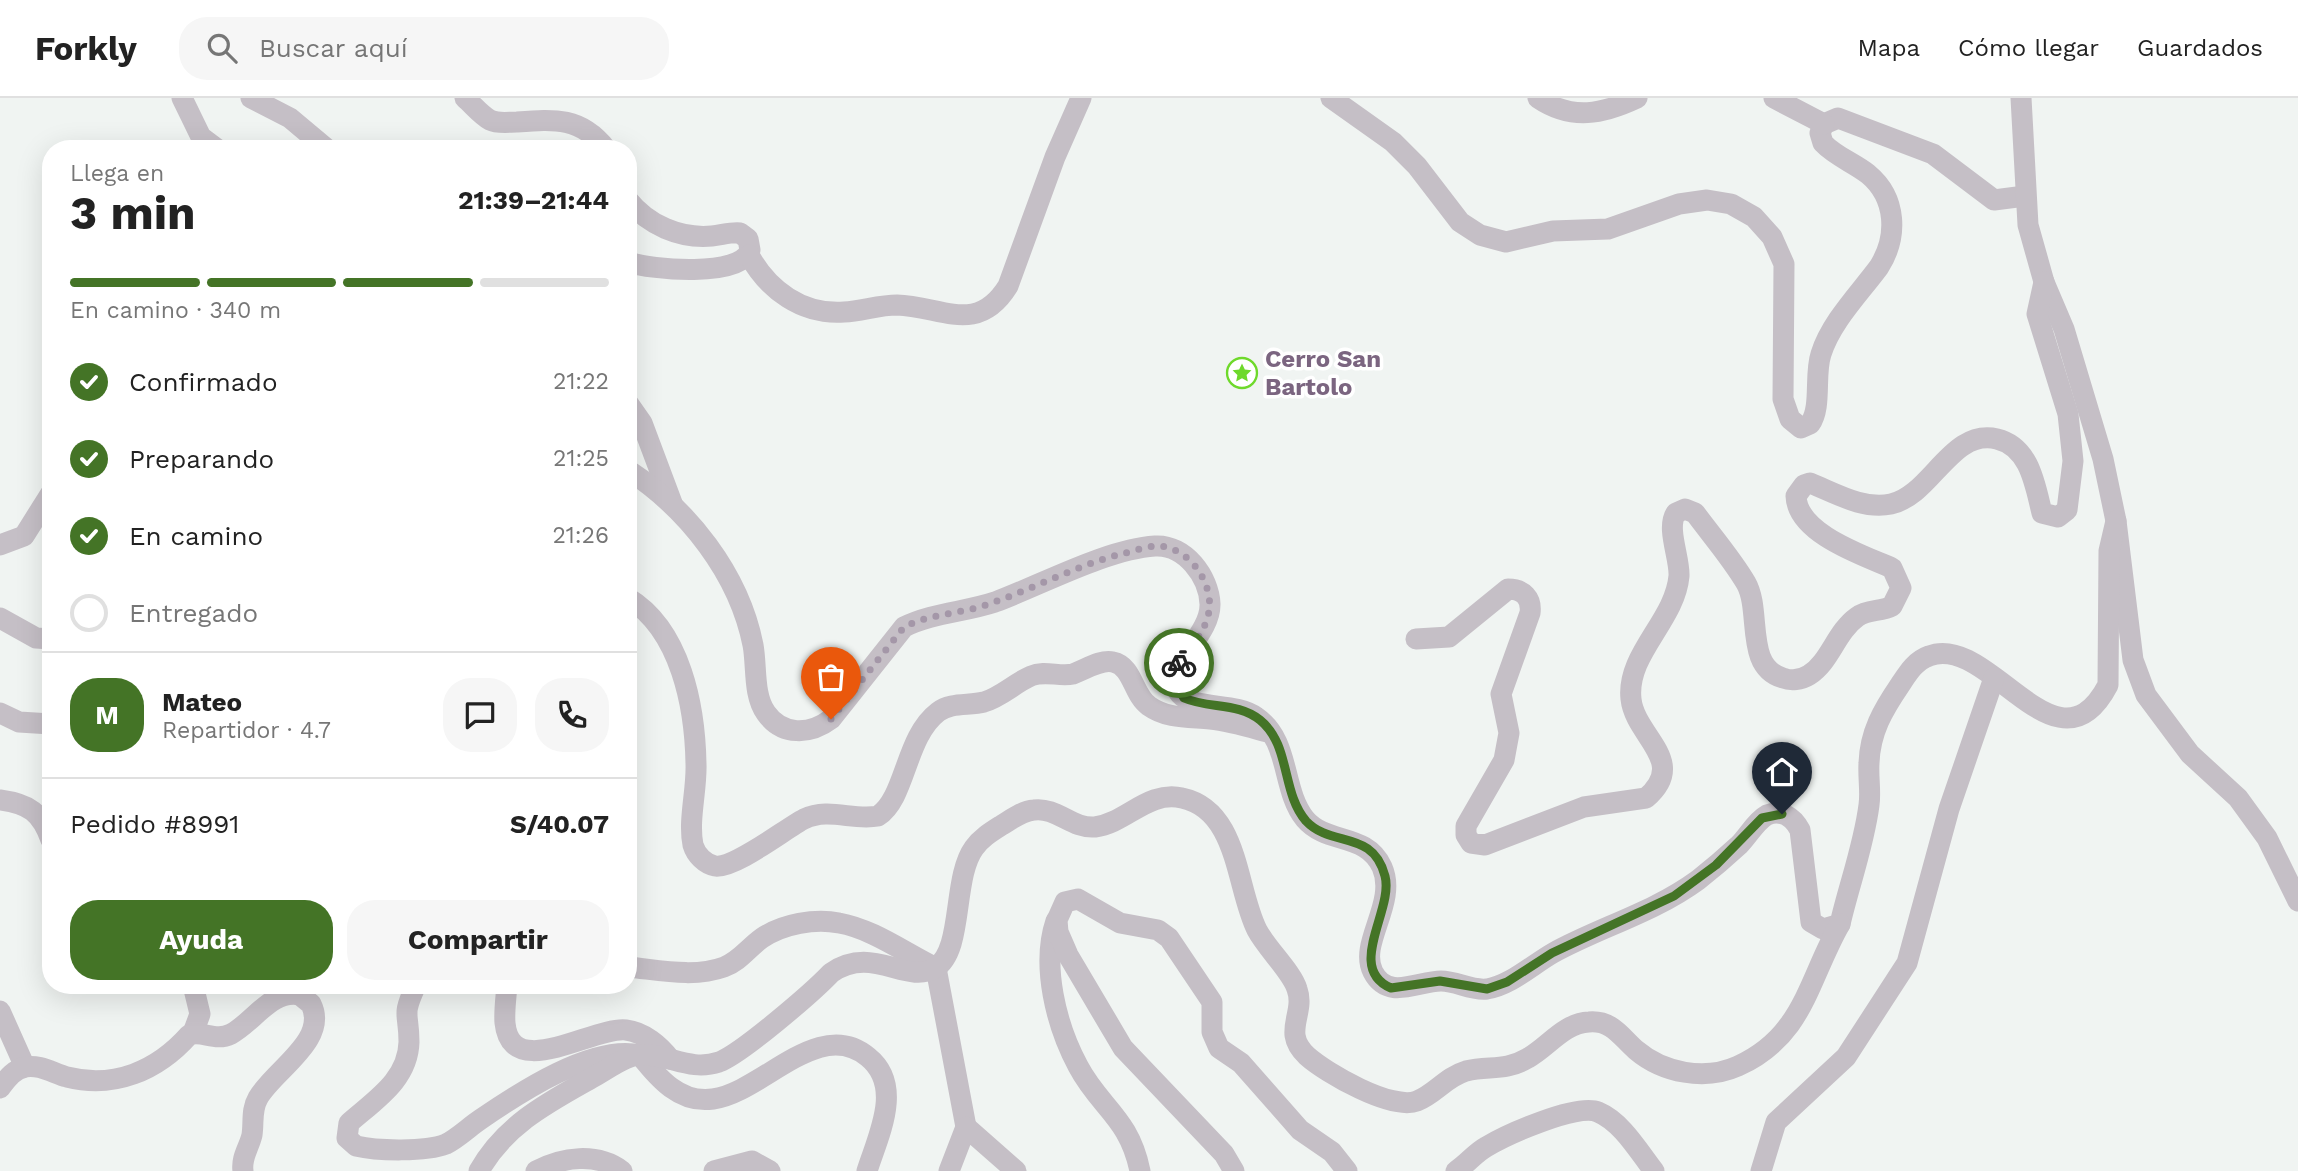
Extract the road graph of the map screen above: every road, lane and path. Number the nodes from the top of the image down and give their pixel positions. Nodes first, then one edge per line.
1 (182, 98) edge
2 (251, 98) edge
3 (465, 98) edge
4 (1081, 98) edge
5 (1331, 98) edge
6 (1538, 98) edge
7 (1637, 98) edge
8 (1774, 98) edge
9 (2021, 98) edge
10 (1824, 124) junction
11 (206, 140) edge
12 (316, 140) edge
13 (599, 140) edge
14 (2025, 196) junction
15 (637, 208) edge
16 (748, 255) junction
17 (637, 264) edge
18 (2044, 282) junction
19 (637, 416) edge
20 (637, 477) edge
21 (673, 505) junction
22 (42, 507) edge
23 (2116, 521) junction
24 (0, 545) edge
25 (637, 605) edge
26 (0, 618) edge
27 (42, 638) edge
28 (1416, 639) dead end
29 (1994, 678) junction
30 (0, 713) edge
31 (42, 723) edge
32 (1273, 734) junction
33 (0, 800) edge
34 (42, 823) edge
35 (2298, 901) edge
36 (1057, 920) junction
37 (1840, 924) junction
38 (637, 968) edge
39 (936, 968) junction
40 (195, 994) edge
41 (412, 994) edge
42 (507, 994) edge
43 (0, 1011) edge
44 (193, 1033) junction
45 (640, 1055) junction
46 (673, 1062) junction
47 (26, 1067) junction
48 (0, 1088) edge
49 (966, 1127) junction
50 (243, 1171) edge
51 (479, 1171) edge
52 (536, 1171) edge
53 (622, 1171) edge
54 (714, 1171) edge
55 (770, 1171) edge
56 (867, 1171) edge
57 (949, 1171) edge
58 (1016, 1171) edge
59 (1140, 1171) edge
60 (1234, 1171) edge
61 (1346, 1171) edge
62 (1456, 1171) edge
63 (1654, 1171) edge
64 (1761, 1171) edge

1 - 11 street
2 - 12 street
3 - 13 street
4 - 16 street
5 - 10 street
6 - 7 street
8 - 10 street
9 - 14 street
10 - 14 street
14 - 18 street
15 - 16 street
16 - 17 street
18 - 23 street
18 - 28 street
19 - 21 street
20 - 21 street
21 - 32 street
22 - 24 street
23 - 29 street
23 - 35 street
25 - 32 street
26 - 27 street
29 - 37 street
29 - 64 street
30 - 31 street
32 - 37 street
33 - 34 street
36 - 59 street
36 - 60 street
36 - 61 street
37 - 39 street
38 - 39 street
39 - 46 street
39 - 49 street
40 - 44 street
41 - 45 street
42 - 46 street
43 - 47 street
44 - 47 street
44 - 50 street
45 - 46 street
45 - 51 street
45 - 56 street
47 - 48 street
49 - 57 street
49 - 58 street
52 - 53 street
54 - 55 street
62 - 63 street

